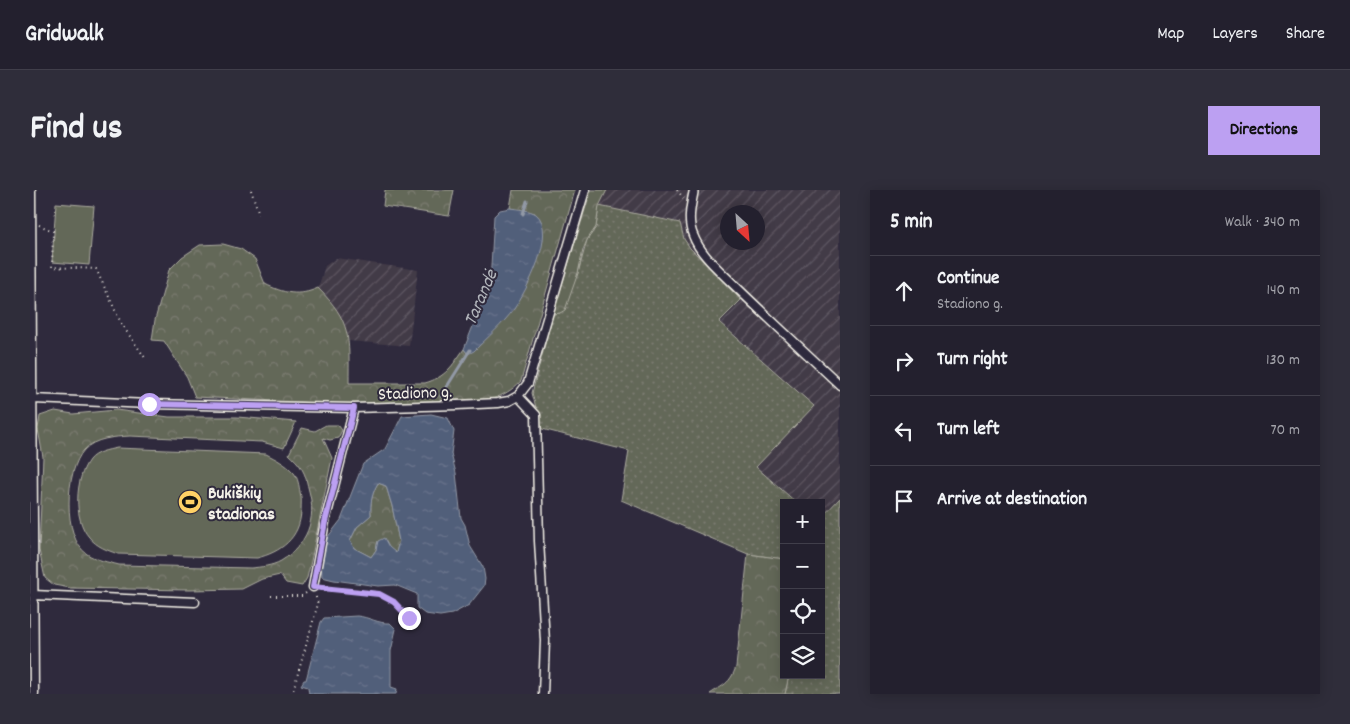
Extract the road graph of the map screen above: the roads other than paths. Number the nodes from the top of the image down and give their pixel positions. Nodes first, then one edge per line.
1 (32, 190) edge
2 (585, 190) edge
3 (694, 190) edge
4 (31, 222) edge
5 (31, 348) edge
6 (840, 385) edge
7 (518, 396) junction
8 (33, 399) junction
9 (354, 408) junction
10 (31, 546) edge
11 (313, 587) road end
12 (33, 595) junction
13 (195, 602) dead end
14 (32, 646) edge
15 (34, 694) edge
16 (543, 694) edge

1 - 4 street
2 - 7 street
3 - 6 street
4 - 5 street
5 - 8 street
7 - 9 street, Stadiono g.
7 - 16 street
8 - 9 street, Stadiono g.
8 - 10 street
9 - 11 street
10 - 12 street
12 - 13 street
12 - 14 street
14 - 15 street

